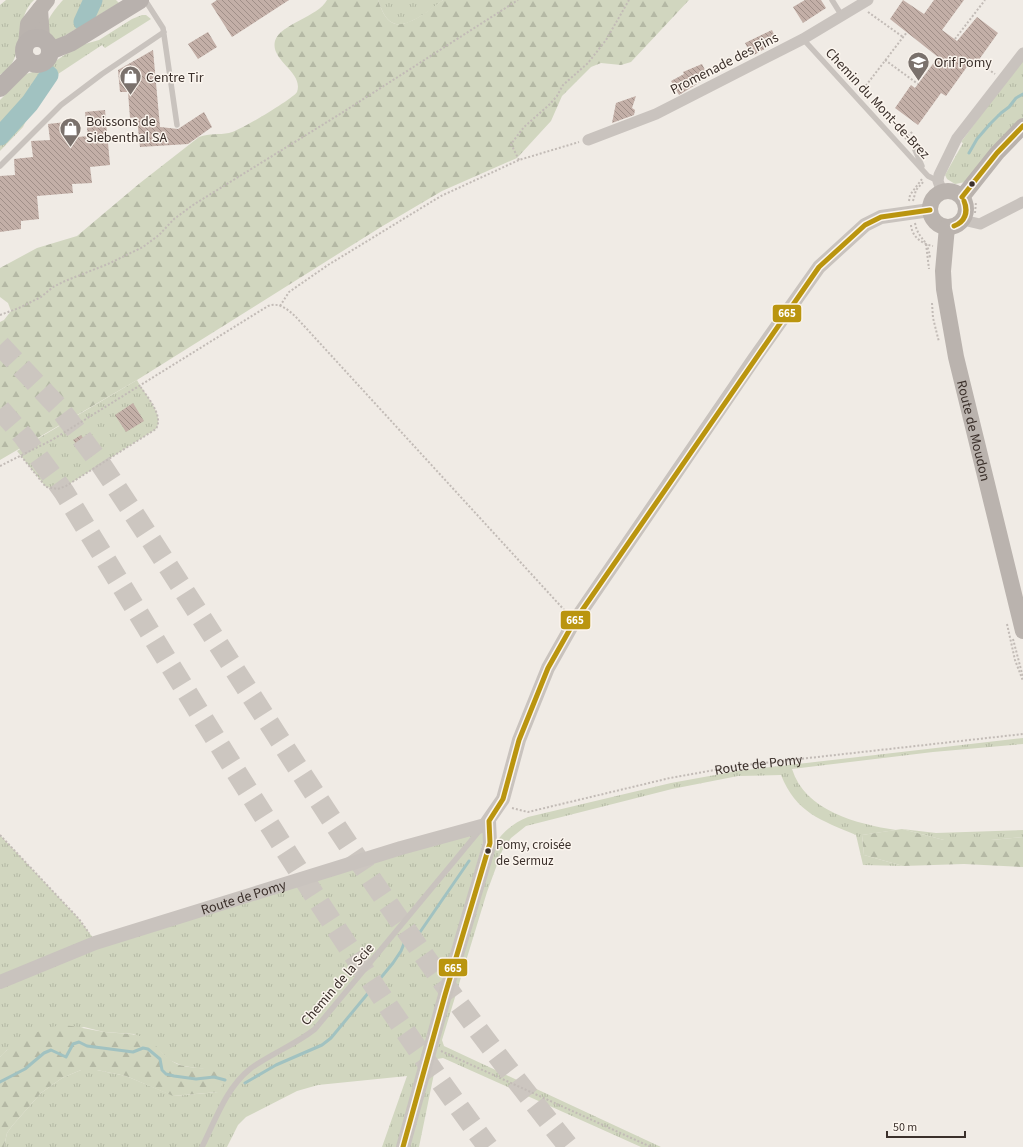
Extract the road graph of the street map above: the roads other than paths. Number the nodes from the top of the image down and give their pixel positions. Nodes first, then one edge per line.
1 (140, 0) edge
2 (145, 0) edge
3 (832, 0) edge
4 (864, 3) edge
5 (44, 4) edge
6 (842, 16) junction
7 (164, 32) junction
8 (803, 39) junction
9 (36, 49) junction
10 (1023, 53) edge
11 (0, 88) edge
12 (177, 125) dead end
13 (1023, 126) edge
14 (588, 140) road end
15 (917, 148) dead end
16 (0, 166) edge
17 (925, 172) junction
18 (940, 186) junction
19 (970, 198) junction
20 (1023, 202) edge
21 (930, 210) junction
22 (971, 219) junction
23 (947, 227) junction
24 (1023, 631) edge
25 (487, 823) junction
26 (0, 982) edge
27 (202, 1147) edge
28 (403, 1147) edge

1 - 9 main road
2 - 7 lane
3 - 6 lane
4 - 6 street, Promenade des Pins
5 - 9 main road
6 - 8 street, Promenade des Pins
7 - 12 lane
7 - 16 lane
8 - 14 street, Promenade des Pins
8 - 17 lane, Chemin du Mont-de-Brez
9 - 11 main road
10 - 18 street
13 - 19 main road
15 - 17 lane
17 - 18 lane, Chemin du Mont-de-Brez
18 - 19 main road
18 - 21 main road
19 - 22 main road
20 - 22 street
21 - 23 main road
21 - 25 street
22 - 23 main road
23 - 24 main road, Route de Moudon
25 - 26 street, Route de Pomy
25 - 27 lane, Chemin de la Scie
25 - 28 street

